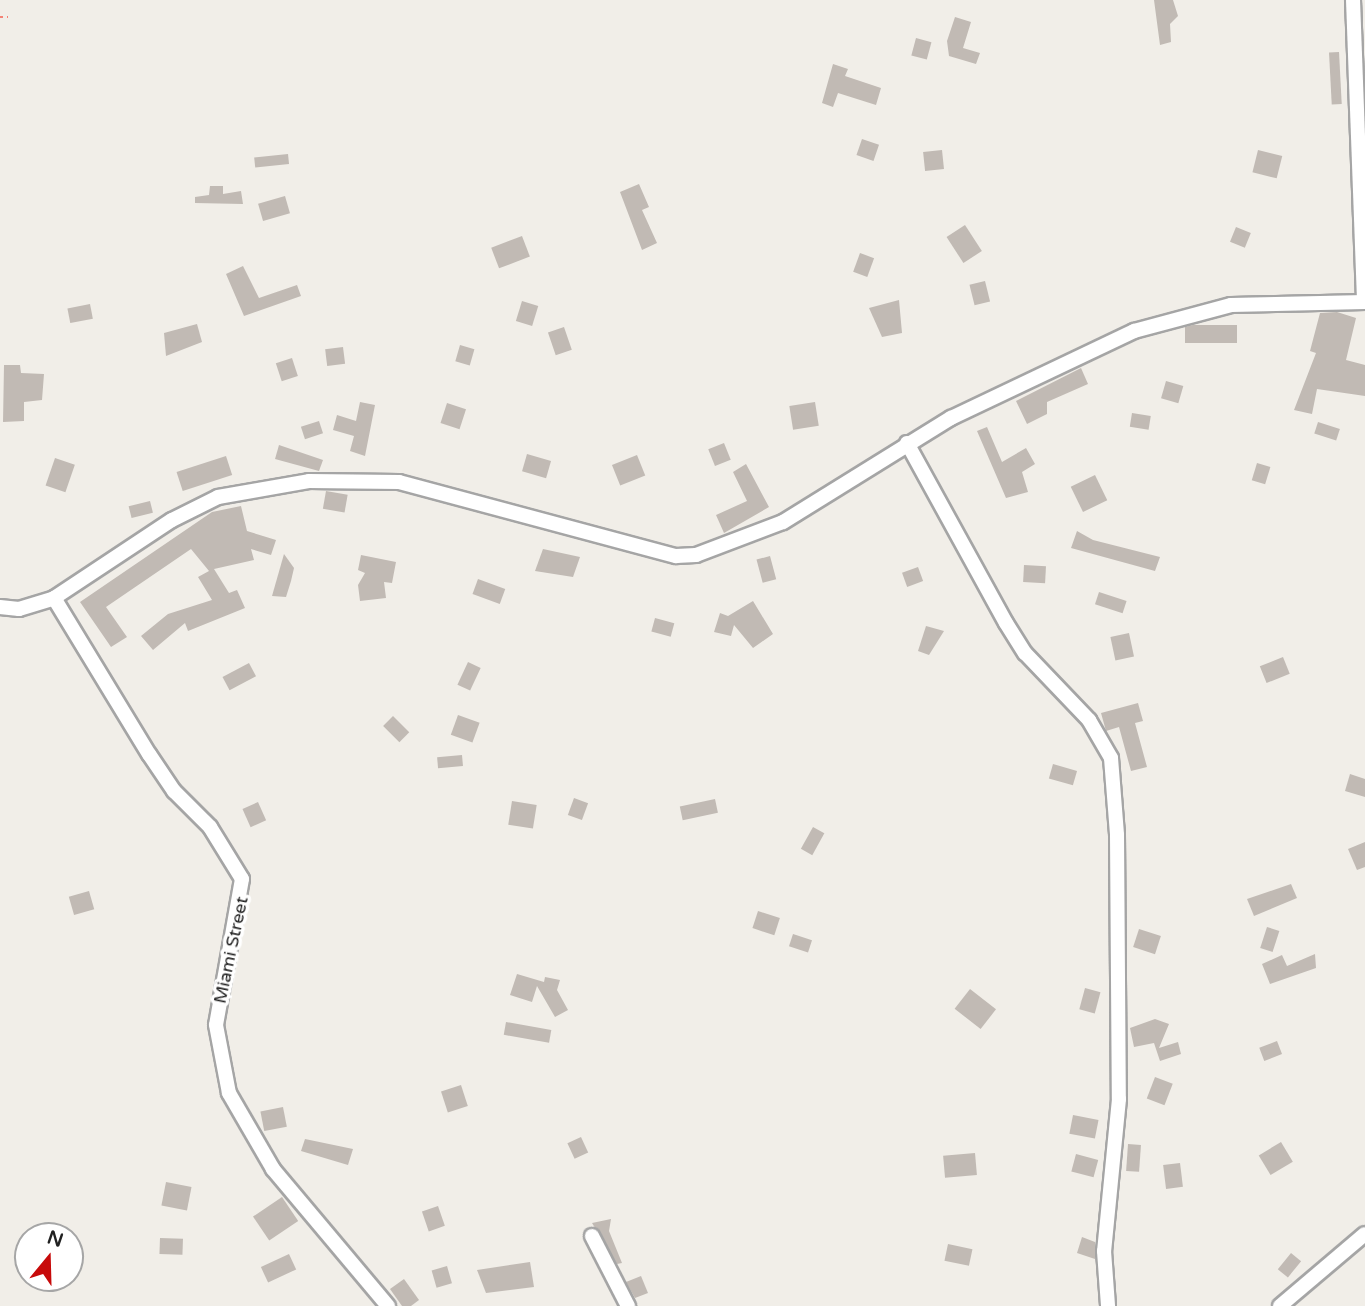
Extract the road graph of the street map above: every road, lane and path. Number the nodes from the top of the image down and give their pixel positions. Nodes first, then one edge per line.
1 (1353, 0) edge
2 (0, 17) edge
3 (8, 17) dead end
4 (1364, 302) edge
5 (907, 443) junction
6 (54, 598) junction
7 (0, 607) edge
8 (1365, 1234) edge
9 (592, 1236) dead end
10 (1104, 1303) edge
11 (388, 1306) edge
12 (628, 1306) edge
13 (1280, 1306) edge

1 - 4 street
2 - 3 path
4 - 5 street
5 - 6 street
5 - 10 street
6 - 7 street
6 - 11 street, Miami Street
8 - 13 street
9 - 12 street

